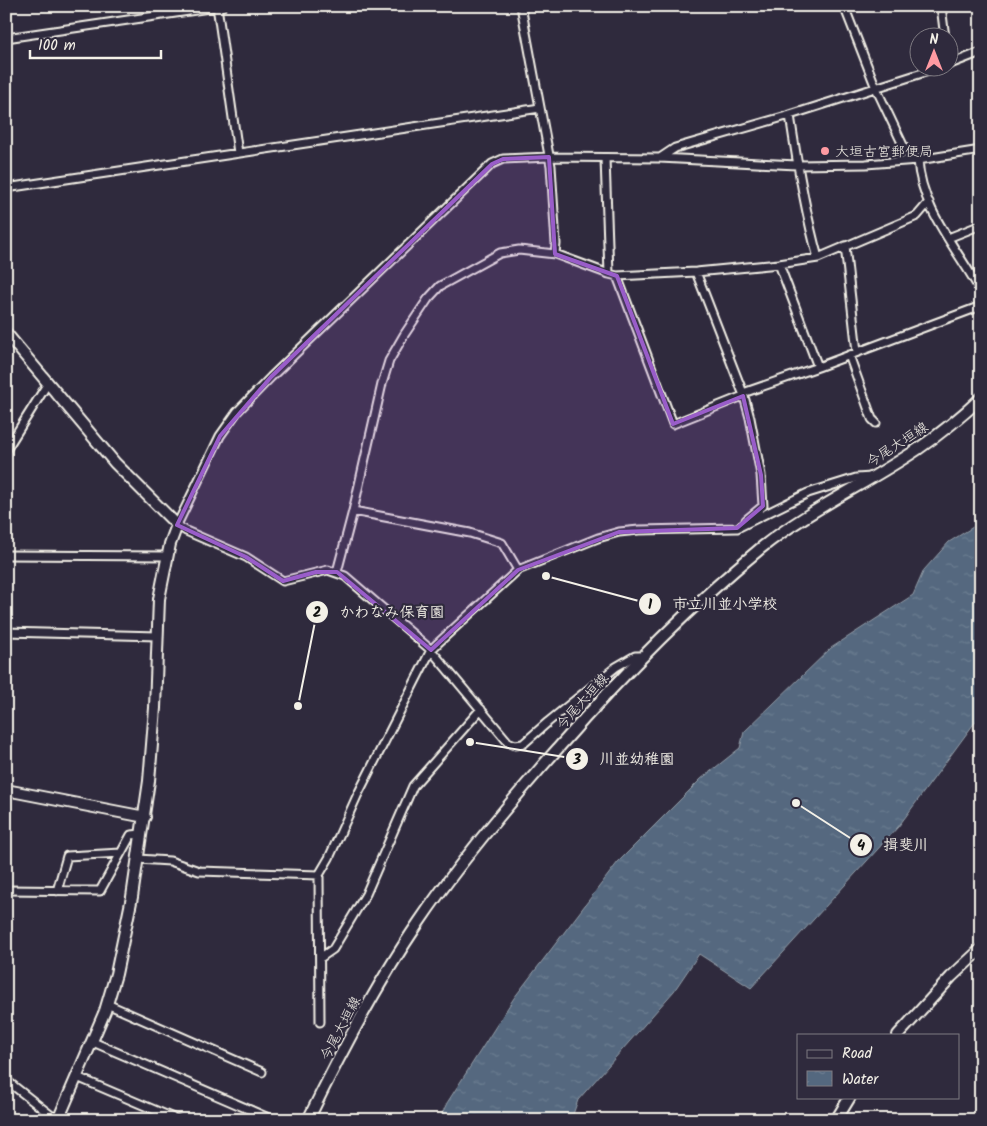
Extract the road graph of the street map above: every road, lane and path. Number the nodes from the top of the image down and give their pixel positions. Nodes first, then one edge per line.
1 (219, 6) edge
2 (521, 6) edge
3 (844, 6) edge
4 (941, 6) edge
5 (944, 28) edge
6 (6, 38) edge
7 (981, 52) edge
8 (960, 60) edge
9 (910, 77) edge
10 (876, 88) junction
11 (540, 108) junction
12 (790, 115) junction
13 (981, 150) edge
14 (238, 153) junction
15 (549, 157) junction
16 (605, 158) junction
17 (660, 158) junction
18 (914, 160) junction
19 (797, 165) junction
20 (6, 188) edge
21 (929, 202) junction
22 (981, 225) edge
23 (948, 238) junction
24 (845, 246) junction
25 (555, 254) junction
26 (818, 258) junction
27 (780, 264) junction
28 (696, 272) junction
29 (609, 274) junction
30 (617, 276) junction
31 (981, 292) edge
32 (981, 306) edge
33 (6, 333) edge
34 (857, 352) junction
35 (849, 355) junction
36 (818, 367) junction
37 (48, 383) junction
38 (743, 394) junction
39 (981, 398) edge
40 (876, 423) dead end
41 (6, 450) edge
42 (872, 477) junction
43 (353, 511) junction
44 (177, 525) junction
45 (737, 528) junction
46 (6, 555) edge
47 (168, 556) junction
48 (518, 570) junction
49 (337, 572) junction
50 (6, 632) edge
51 (158, 636) junction
52 (431, 650) junction
53 (644, 656) junction
54 (481, 709) junction
55 (6, 790) edge
56 (144, 817) junction
57 (142, 834) junction
58 (121, 853) junction
59 (138, 859) junction
60 (319, 875) junction
61 (6, 890) edge
62 (57, 891) junction
63 (981, 948) edge
64 (320, 958) junction
65 (107, 1004) junction
66 (320, 1022) dead end
67 (899, 1034) edge
68 (93, 1042) junction
69 (262, 1072) dead end
70 (78, 1077) junction
71 (6, 1080) edge
72 (849, 1098) edge
73 (271, 1119) edge
74 (58, 1120) edge
75 (178, 1120) edge
76 (308, 1120) edge
77 (836, 1120) edge

1 - 6 street
1 - 14 street
2 - 11 street
3 - 10 street
4 - 5 street
7 - 8 street
9 - 10 street
10 - 12 street
10 - 18 street
11 - 14 street
11 - 15 street
12 - 17 street
12 - 19 street
13 - 18 street
14 - 20 street
15 - 16 street
15 - 25 street
15 - 44 street
16 - 17 street
16 - 29 street
17 - 19 street
18 - 19 street
18 - 21 street
19 - 26 street
21 - 23 street
21 - 24 street
22 - 23 street
23 - 31 street
24 - 26 street
24 - 34 street
25 - 29 street
25 - 43 street
26 - 27 street
27 - 28 street
27 - 36 street
28 - 30 street
28 - 38 street
29 - 30 street
30 - 38 street
32 - 34 street
33 - 37 street
34 - 35 street
35 - 36 street
35 - 40 street
36 - 38 street
37 - 41 street
37 - 44 street
38 - 45 street
39 - 42 street, 今尾大垣線
42 - 45 street
42 - 53 street, 今尾大垣線
43 - 48 street
43 - 49 street
44 - 47 street
44 - 49 street
45 - 48 street
46 - 47 street
47 - 51 street
48 - 52 street
49 - 52 street
50 - 51 street
51 - 56 street
52 - 54 street
52 - 60 street
53 - 54 street
53 - 76 street, 今尾大垣線
54 - 64 street
55 - 56 street
56 - 57 street
57 - 58 street
57 - 59 street
58 - 62 street
58 - 62 street
59 - 60 street
59 - 65 street
60 - 64 street
61 - 62 street
63 - 67 street
64 - 66 street
65 - 68 street
65 - 69 street
68 - 70 street
68 - 73 street
70 - 74 street
70 - 75 street
71 - 74 street
72 - 77 street

